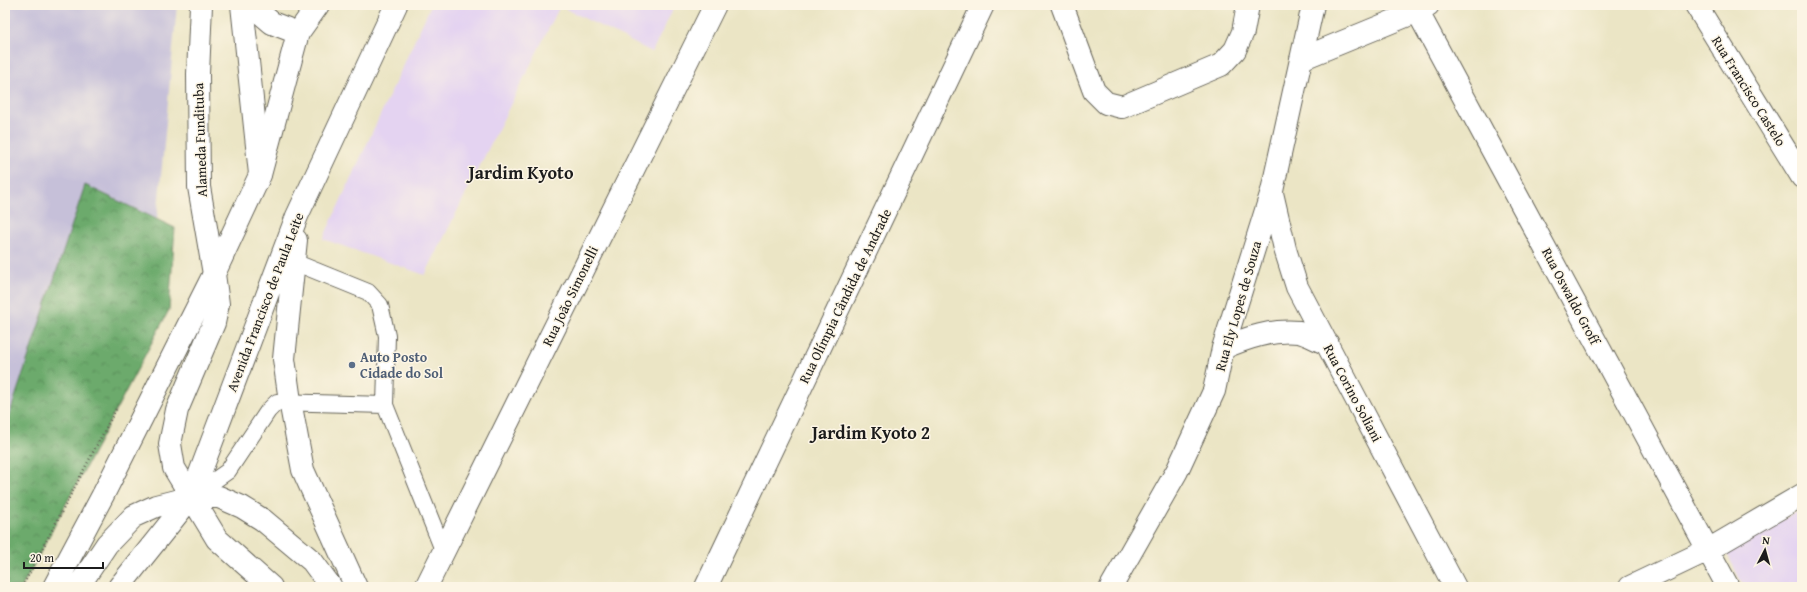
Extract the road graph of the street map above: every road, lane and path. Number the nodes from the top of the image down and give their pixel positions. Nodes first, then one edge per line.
1 (201, 5) edge
2 (242, 5) edge
3 (251, 5) edge
4 (318, 5) edge
5 (396, 5) edge
6 (715, 5) edge
7 (984, 5) edge
8 (1062, 5) edge
9 (1248, 5) edge
10 (1314, 5) edge
11 (1696, 5) edge
12 (1420, 7) edge
13 (298, 33) junction
14 (1301, 59) junction
15 (260, 175) junction
16 (1802, 177) edge
17 (1272, 191) junction
18 (297, 216) junction
19 (294, 262) junction
20 (214, 274) junction
21 (1328, 344) junction
22 (1223, 348) junction
23 (121, 400) dead end
24 (290, 401) junction
25 (385, 405) junction
26 (1802, 495) edge
27 (191, 497) junction
28 (443, 550) junction
29 (1708, 550) junction
30 (22, 587) edge
31 (54, 587) edge
32 (78, 587) edge
33 (119, 587) edge
34 (271, 587) edge
35 (331, 587) edge
36 (356, 587) edge
37 (426, 587) edge
38 (706, 587) edge
39 (1110, 587) edge
40 (1455, 587) edge
41 (1630, 587) edge
42 (1728, 587) edge

1 - 20 street, Alameda Fundituba
2 - 15 street
3 - 13 street
4 - 13 street
5 - 18 street, Avenida Francisco de Paula Leite
6 - 28 street, Rua João Simonelli
7 - 38 street, Rua Olímpia Cândida de Andrade
8 - 9 street
10 - 14 street, Rua Ely Lopes de Souza
11 - 16 street, Rua Francisco Castelo
12 - 14 street
12 - 29 street, Rua Oswaldo Groff
13 - 15 street
14 - 17 street, Rua Ely Lopes de Souza
15 - 20 street
17 - 21 street, Rua Corino Soliani
17 - 22 street, Rua Ely Lopes de Souza
18 - 19 street
18 - 27 street, Avenida Francisco de Paula Leite
19 - 24 street
19 - 25 lane
20 - 27 street, Alameda Fundituba
20 - 31 street
21 - 22 street
21 - 40 street, Rua Corino Soliani
22 - 39 street, Rua Ely Lopes de Souza
23 - 30 path
24 - 25 lane
24 - 27 lane
24 - 36 street
25 - 28 lane
26 - 29 street
27 - 32 street
27 - 33 street, Avenida Francisco de Paula Leite
27 - 34 street, Alameda Fundituba
27 - 35 street
28 - 37 street, Rua João Simonelli
29 - 41 street
29 - 42 street, Rua Oswaldo Groff

